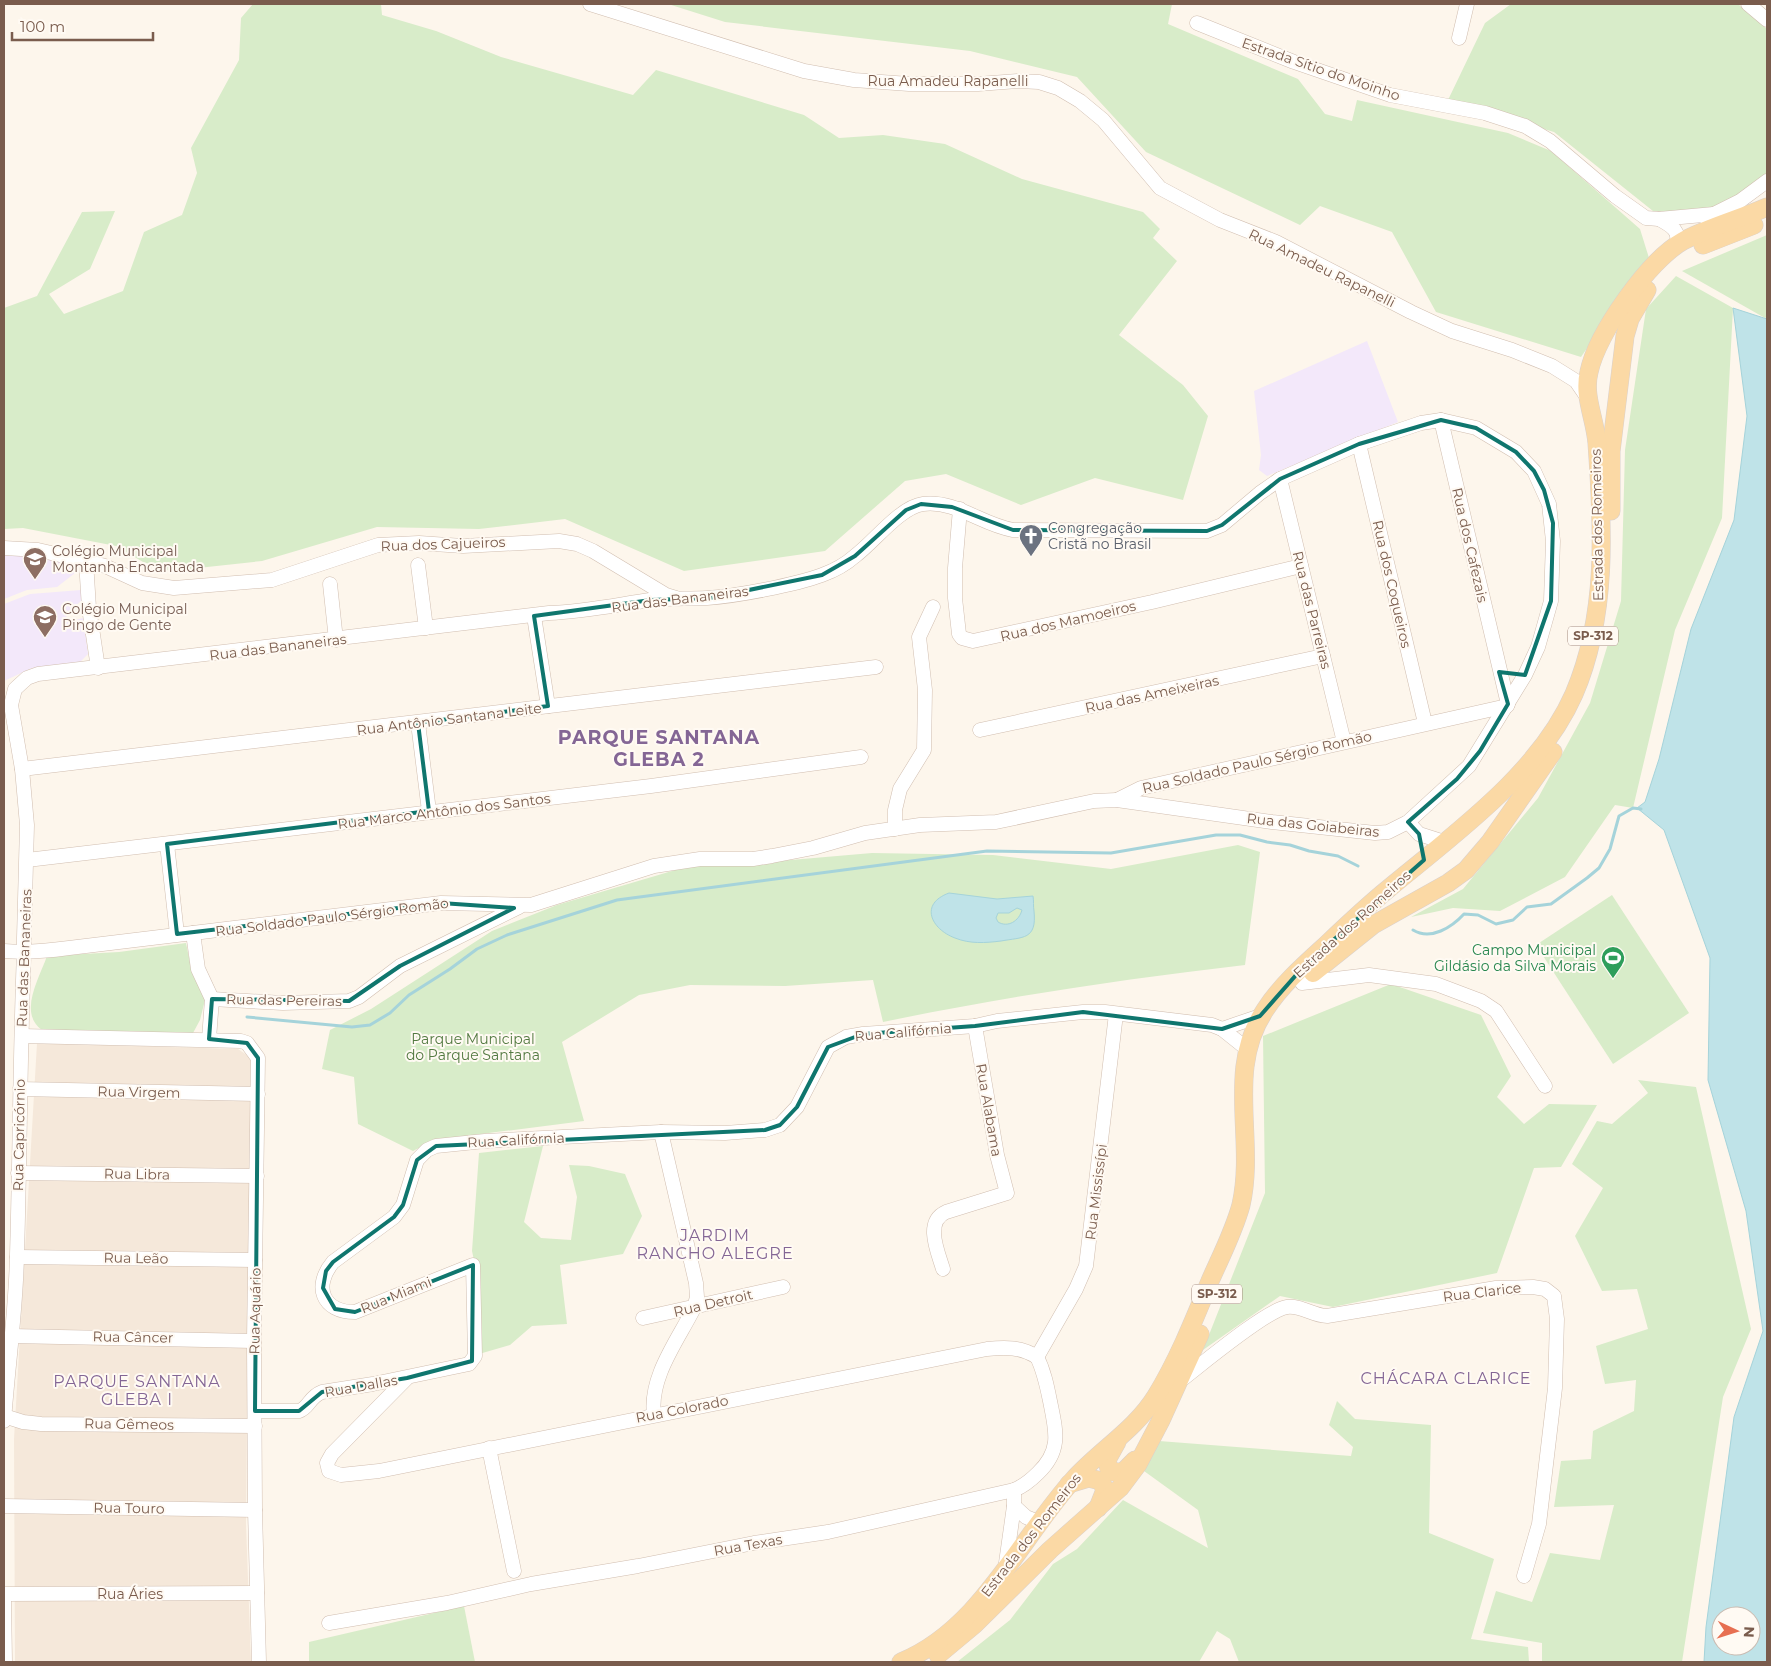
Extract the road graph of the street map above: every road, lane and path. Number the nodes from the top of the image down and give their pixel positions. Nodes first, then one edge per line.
1 (590, 4) edge
2 (1467, 4) edge
3 (1748, 4) edge
4 (1767, 20) edge
5 (1197, 22) dead end
6 (1459, 38) dead end
7 (1767, 181) edge
8 (1767, 207) edge
9 (1720, 218) junction
10 (1659, 219) junction
11 (1767, 219) edge
12 (1687, 244) junction
13 (1591, 364) junction
14 (1564, 372) junction
15 (1620, 372) junction
16 (1587, 399) junction
17 (1616, 400) junction
18 (1442, 420) junction
19 (1359, 444) junction
20 (1280, 479) junction
21 (960, 509) junction
22 (4, 548) edge
23 (86, 561) junction
24 (418, 565) dead end
25 (1301, 566) junction
26 (330, 584) dead end
27 (676, 598) junction
28 (933, 607) dead end
29 (534, 616) junction
30 (426, 628) junction
31 (336, 640) junction
32 (1323, 656) junction
33 (876, 667) dead end
34 (98, 668) junction
35 (1498, 670) junction
36 (1525, 675) junction
37 (1507, 705) junction
38 (548, 706) junction
39 (418, 722) junction
40 (1425, 723) junction
41 (980, 730) dead end
42 (1344, 742) junction
43 (861, 757) dead end
44 (22, 769) junction
45 (1141, 788) junction
46 (1117, 800) junction
47 (1150, 805) junction
48 (430, 812) junction
49 (1408, 822) junction
50 (1462, 827) junction
51 (895, 828) junction
52 (1419, 834) junction
53 (1444, 842) junction
54 (167, 844) junction
55 (1483, 852) junction
56 (26, 860) junction
57 (1424, 860) junction
58 (1448, 883) junction
59 (468, 903) junction
60 (521, 906) junction
61 (472, 928) junction
62 (193, 933) junction
63 (177, 934) junction
64 (4, 951) edge
65 (24, 952) junction
66 (1302, 984) junction
67 (212, 999) junction
68 (1116, 1014) junction
69 (1260, 1016) junction
70 (975, 1026) junction
71 (1222, 1029) junction
72 (22, 1036) junction
73 (209, 1039) junction
74 (1247, 1049) junction
75 (1545, 1086) dead end
76 (20, 1089) junction
77 (258, 1094) junction
78 (661, 1132) junction
79 (422, 1155) joint
80 (18, 1173) junction
81 (257, 1176) junction
82 (17, 1256) junction
83 (256, 1260) junction
84 (942, 1268) dead end
85 (783, 1287) dead end
86 (694, 1308) junction
87 (643, 1318) dead end
88 (11, 1336) junction
89 (254, 1341) junction
90 (1037, 1357) junction
91 (472, 1361) joint
92 (407, 1378) junction
93 (1180, 1381) junction
94 (255, 1411) junction
95 (654, 1415) junction
96 (4, 1417) edge
97 (4, 1421) edge
98 (255, 1426) junction
99 (1120, 1437) junction
100 (488, 1448) junction
101 (1144, 1451) junction
102 (1069, 1484) junction
103 (1014, 1490) junction
104 (4, 1506) edge
105 (1014, 1506) junction
106 (255, 1510) junction
107 (1097, 1511) junction
108 (1038, 1522) junction
109 (514, 1570) dead end
110 (1005, 1570) junction
111 (1524, 1576) dead end
112 (256, 1593) junction
113 (4, 1594) edge
114 (4, 1599) edge
115 (329, 1623) dead end
116 (5, 1662) edge
117 (259, 1662) edge
118 (901, 1662) edge
119 (927, 1662) edge

1 - 14 street, Rua Amadeu Rapanelli
2 - 6 street
3 - 4 street
5 - 10 street, Estrada Sítio do Moinho
7 - 9 street
8 - 9 main road
9 - 10 street, Estrada Sítio do Moinho
9 - 12 main road
10 - 12 street
11 - 12 main road, Estrada dos Romeiros / SP-312
12 - 13 main road, Estrada dos Romeiros / SP-312
12 - 15 main road, Estrada dos Romeiros / SP-312
13 - 14 street
13 - 15 main road
13 - 16 main road, Estrada dos Romeiros / SP-312
14 - 16 street
15 - 17 main road, Estrada dos Romeiros / SP-312
16 - 17 main road
16 - 50 main road, Estrada dos Romeiros / SP-312
17 - 55 main road, Estrada dos Romeiros / SP-312
18 - 19 street, Rua das Bananeiras
18 - 35 street, Rua dos Cafezais
18 - 36 street, Rua das Bananeiras
19 - 20 street, Rua das Bananeiras
19 - 40 street, Rua dos Coqueiros
20 - 21 street, Rua das Bananeiras
20 - 25 street, Rua das Parreiras
21 - 25 street, Rua dos Mamoeiros
21 - 27 street, Rua das Bananeiras
22 - 23 street, Rua dos Cajueiros
23 - 27 street, Rua dos Cajueiros
23 - 34 street
24 - 30 street
25 - 32 street, Rua das Parreiras
26 - 31 street
27 - 29 street, Rua das Bananeiras
28 - 51 street
29 - 30 street, Rua das Bananeiras
29 - 38 street
30 - 31 street, Rua das Bananeiras
31 - 34 street, Rua das Bananeiras
32 - 41 street, Rua das Ameixeiras
32 - 42 street, Rua das Parreiras
33 - 38 street, Rua Antônio Santana Leite
34 - 44 street, Rua das Bananeiras
35 - 36 street
35 - 37 street, Rua dos Cafezais
36 - 37 street, Rua das Goiabeiras
37 - 40 street, Rua Soldado Paulo Sérgio Romão
37 - 49 street, Rua das Goiabeiras
38 - 39 street, Rua Antônio Santana Leite
39 - 44 street, Rua Antônio Santana Leite
39 - 48 street
40 - 42 street, Rua Soldado Paulo Sérgio Romão
42 - 45 street, Rua Soldado Paulo Sérgio Romão
43 - 48 street, Rua Marco Antônio dos Santos
44 - 56 street, Rua das Bananeiras
45 - 46 street, Rua Soldado Paulo Sérgio Romão
45 - 47 street
46 - 47 street, Rua das Goiabeiras
46 - 51 street, Rua Soldado Paulo Sérgio Romão
47 - 49 street, Rua das Goiabeiras
48 - 54 street, Rua Marco Antônio dos Santos
49 - 52 street
50 - 53 main road, Estrada dos Romeiros / SP-312
50 - 55 main road
51 - 60 street, Rua Soldado Paulo Sérgio Romão
52 - 53 street
52 - 57 street
53 - 57 main road, Estrada dos Romeiros / SP-312
54 - 56 street, Rua Marco Antônio dos Santos
54 - 63 street
55 - 58 main road, Estrada dos Romeiros / SP-312
56 - 65 street, Rua das Bananeiras
57 - 58 main road
57 - 69 main road, Estrada dos Romeiros / SP-312
58 - 66 main road, Estrada dos Romeiros / SP-312
59 - 60 street, Rua Soldado Paulo Sérgio Romão
59 - 61 street
59 - 62 street, Rua Soldado Paulo Sérgio Romão
60 - 61 street, Rua das Pereiras
61 - 67 street, Rua das Pereiras
62 - 63 street, Rua Soldado Paulo Sérgio Romão
62 - 67 street, Rua das Pereiras
63 - 65 street, Rua Soldado Paulo Sérgio Romão
64 - 65 street, Rua Soldado Paulo Sérgio Romão
65 - 72 street, Rua das Bananeiras
66 - 75 street
66 - 93 main road, Estrada dos Romeiros / SP-312
67 - 73 street
68 - 70 street, Rua Califórnia
68 - 71 street, Rua Califórnia
68 - 90 street, Rua Mississípi
69 - 71 street
69 - 74 main road, Estrada dos Romeiros / SP-312
70 - 78 street, Rua Califórnia
70 - 84 street, Rua Alabama
71 - 74 street, Rua Califórnia
72 - 73 street
72 - 76 street, Rua Capricórnio
73 - 77 street, Rua Aquário
74 - 99 main road, Estrada dos Romeiros / SP-312
76 - 77 street, Rua Virgem
76 - 80 street, Rua Capricórnio
77 - 81 street, Rua Aquário
78 - 79 street, Rua Califórnia
78 - 86 street
79 - 91 street, Rua Miami
80 - 81 street, Rua Libra
80 - 82 street, Rua Capricórnio
81 - 83 street, Rua Aquário
82 - 83 street, Rua Leão
82 - 88 street, Rua Capricórnio
83 - 89 street, Rua Aquário
85 - 86 street, Rua Detroit
86 - 87 street, Rua Detroit
86 - 95 street
88 - 89 street, Rua Câncer
88 - 96 street, Rua Capricórnio
89 - 94 street, Rua Aquário
90 - 95 street, Rua Colorado
90 - 103 street, Rua Texas
91 - 92 street, Rua Dallas
92 - 94 street, Rua Dallas
92 - 100 street, Rua Colorado
93 - 101 main road, Estrada dos Romeiros / SP-312
93 - 111 street, Rua Clarice
94 - 98 street, Rua Aquário
95 - 100 street, Rua Colorado
96 - 97 street, Rua Capricórnio
96 - 98 street, Rua Gêmeos
98 - 106 street, Rua Aquário
99 - 101 main road
99 - 102 main road, Estrada dos Romeiros / SP-312
100 - 109 street
101 - 107 main road, Estrada dos Romeiros / SP-312
102 - 107 main road
102 - 108 main road, Estrada dos Romeiros / SP-312
103 - 105 street
103 - 115 street, Rua Texas
104 - 106 street, Rua Touro
105 - 108 street
105 - 110 street
106 - 112 street, Rua Aquário
107 - 119 main road, Estrada dos Romeiros / SP-312
108 - 110 main road, Estrada dos Romeiros / SP-312
110 - 118 main road, Estrada dos Romeiros / SP-312
112 - 113 street, Rua Áries
112 - 117 street, Rua Aquário
114 - 116 street

